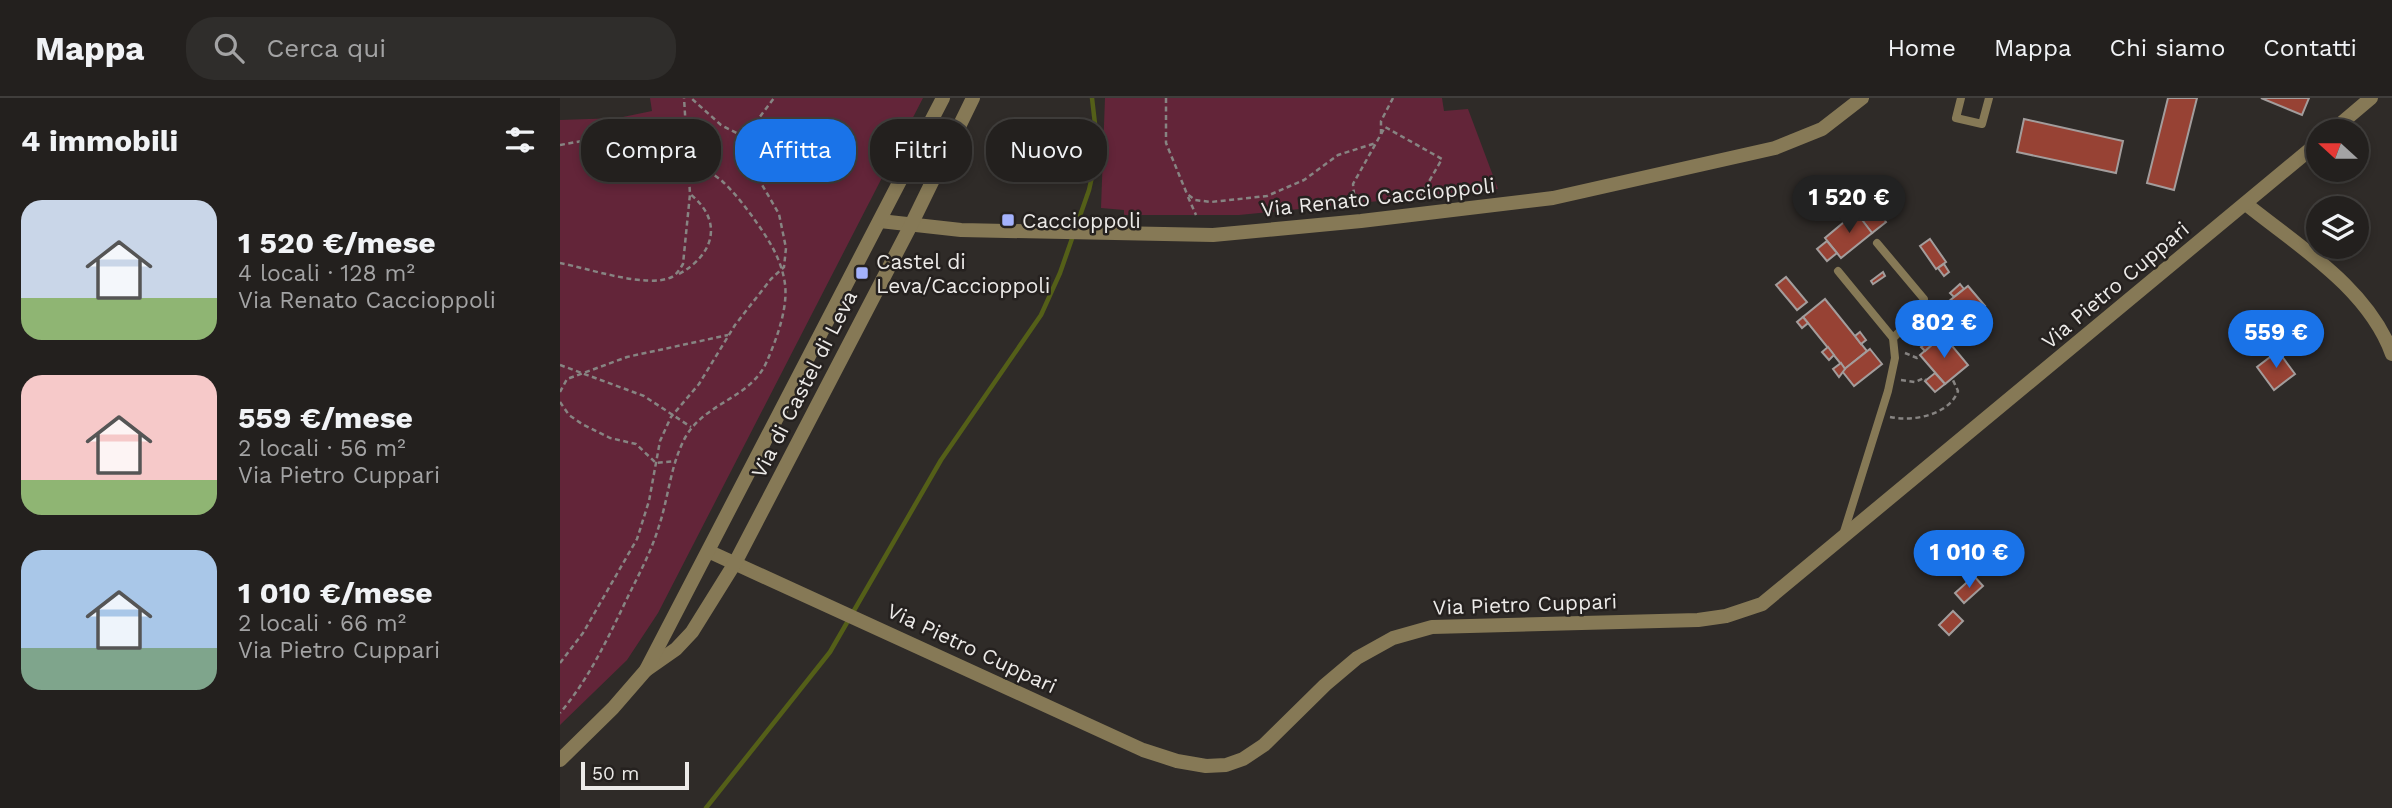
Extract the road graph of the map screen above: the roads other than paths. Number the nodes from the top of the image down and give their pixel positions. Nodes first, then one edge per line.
1 (943, 98) edge
2 (973, 98) edge
3 (1861, 98) edge
4 (1961, 98) edge
5 (1989, 98) edge
6 (2371, 98) edge
7 (2346, 119) edge
8 (2306, 153) edge
9 (2246, 204) junction
10 (880, 221) junction
11 (911, 225) junction
12 (1877, 243) dead end
13 (1838, 271) dead end
14 (1893, 338) junction
15 (2392, 354) edge
16 (1842, 538) junction
17 (710, 552) junction
18 (735, 563) junction
19 (646, 670) junction
20 (560, 760) edge

1 - 10 street, Via di Castel di Leva
2 - 11 street, Via di Castel di Leva
3 - 11 street, Via Renato Caccioppoli
4 - 5 lane
6 - 7 street
8 - 9 street, Via Pietro Cuppari
9 - 15 street
9 - 16 street, Via Pietro Cuppari
10 - 11 street, Via Renato Caccioppoli
10 - 17 street, Via di Castel di Leva
11 - 18 street, Via di Castel di Leva
12 - 14 lane
13 - 14 lane
14 - 16 lane
16 - 18 street, Via Pietro Cuppari
17 - 18 street, Via Pietro Cuppari
17 - 19 street, Via di Castel di Leva
18 - 19 street, Via di Castel di Leva
19 - 20 street, Via di Castel di Leva

